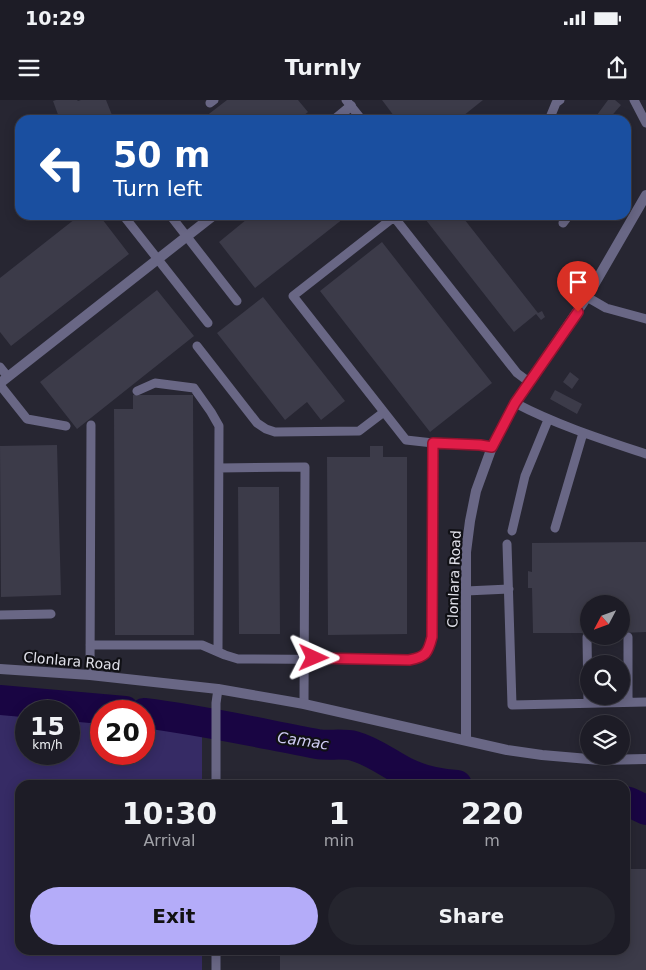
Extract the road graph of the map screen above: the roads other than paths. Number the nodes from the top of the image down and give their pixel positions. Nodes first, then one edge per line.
1 (560, 100) edge
2 (634, 100) edge
3 (349, 103) edge
4 (338, 115) edge
5 (358, 115) edge
6 (551, 115) edge
7 (646, 123) edge
8 (646, 195) edge
9 (127, 220) edge
10 (174, 220) edge
11 (208, 220) edge
12 (390, 220) edge
13 (396, 220) edge
14 (565, 220) edge
15 (563, 223) dead end
16 (187, 237) junction
17 (158, 259) junction
18 (587, 298) junction
19 (237, 301) dead end
20 (646, 319) edge
21 (208, 323) dead end
22 (197, 346) dead end
23 (0, 367) edge
24 (3, 382) edge
25 (529, 382) junction
26 (137, 391) dead end
27 (515, 403) junction
28 (384, 412) junction
29 (548, 420) junction
30 (91, 425) dead end
31 (66, 426) dead end
32 (583, 433) junction
33 (433, 443) junction
34 (492, 447) junction
35 (646, 454) edge
36 (219, 468) junction
37 (555, 528) dead end
38 (512, 531) dead end
39 (508, 544) dead end
40 (509, 589) junction
41 (466, 591) junction
42 (51, 614) dead end
43 (0, 615) edge
44 (90, 645) junction
45 (218, 652) junction
46 (305, 658) junction
47 (0, 669) edge
48 (90, 675) junction
49 (218, 689) junction
50 (630, 702) edge
51 (646, 702) edge
52 (580, 703) edge
53 (304, 704) junction
54 (466, 740) junction
55 (646, 759) edge
56 (216, 780) edge
57 (216, 955) edge
58 (216, 970) edge

1 - 6 lane
2 - 7 lane
3 - 4 street
3 - 5 lane
8 - 18 street, Clonlara Road
9 - 17 lane
10 - 16 lane
11 - 16 street
12 - 28 lane
13 - 25 lane
14 - 15 lane
16 - 17 street
16 - 19 lane
17 - 21 lane
17 - 24 street
18 - 20 lane
18 - 25 street, Clonlara Road
22 - 28 lane
23 - 24 lane
24 - 31 lane
25 - 27 street, Clonlara Road
26 - 36 lane
27 - 29 lane
27 - 34 street, Clonlara Road
28 - 33 lane
29 - 32 lane
29 - 38 lane
30 - 44 lane
32 - 35 lane
32 - 37 lane
33 - 34 lane
33 - 46 lane
34 - 41 street, Clonlara Road
36 - 45 lane
36 - 46 lane
39 - 40 lane
40 - 41 lane
40 - 52 lane
41 - 54 street, Clonlara Road
42 - 43 lane
44 - 45 lane
44 - 48 lane
45 - 46 lane
46 - 53 lane
47 - 48 street, Clonlara Road
48 - 49 street, Clonlara Road
49 - 53 street, Clonlara Road
49 - 56 lane
50 - 51 lane
53 - 54 street, Clonlara Road
54 - 55 street, Clonlara Road
57 - 58 lane

